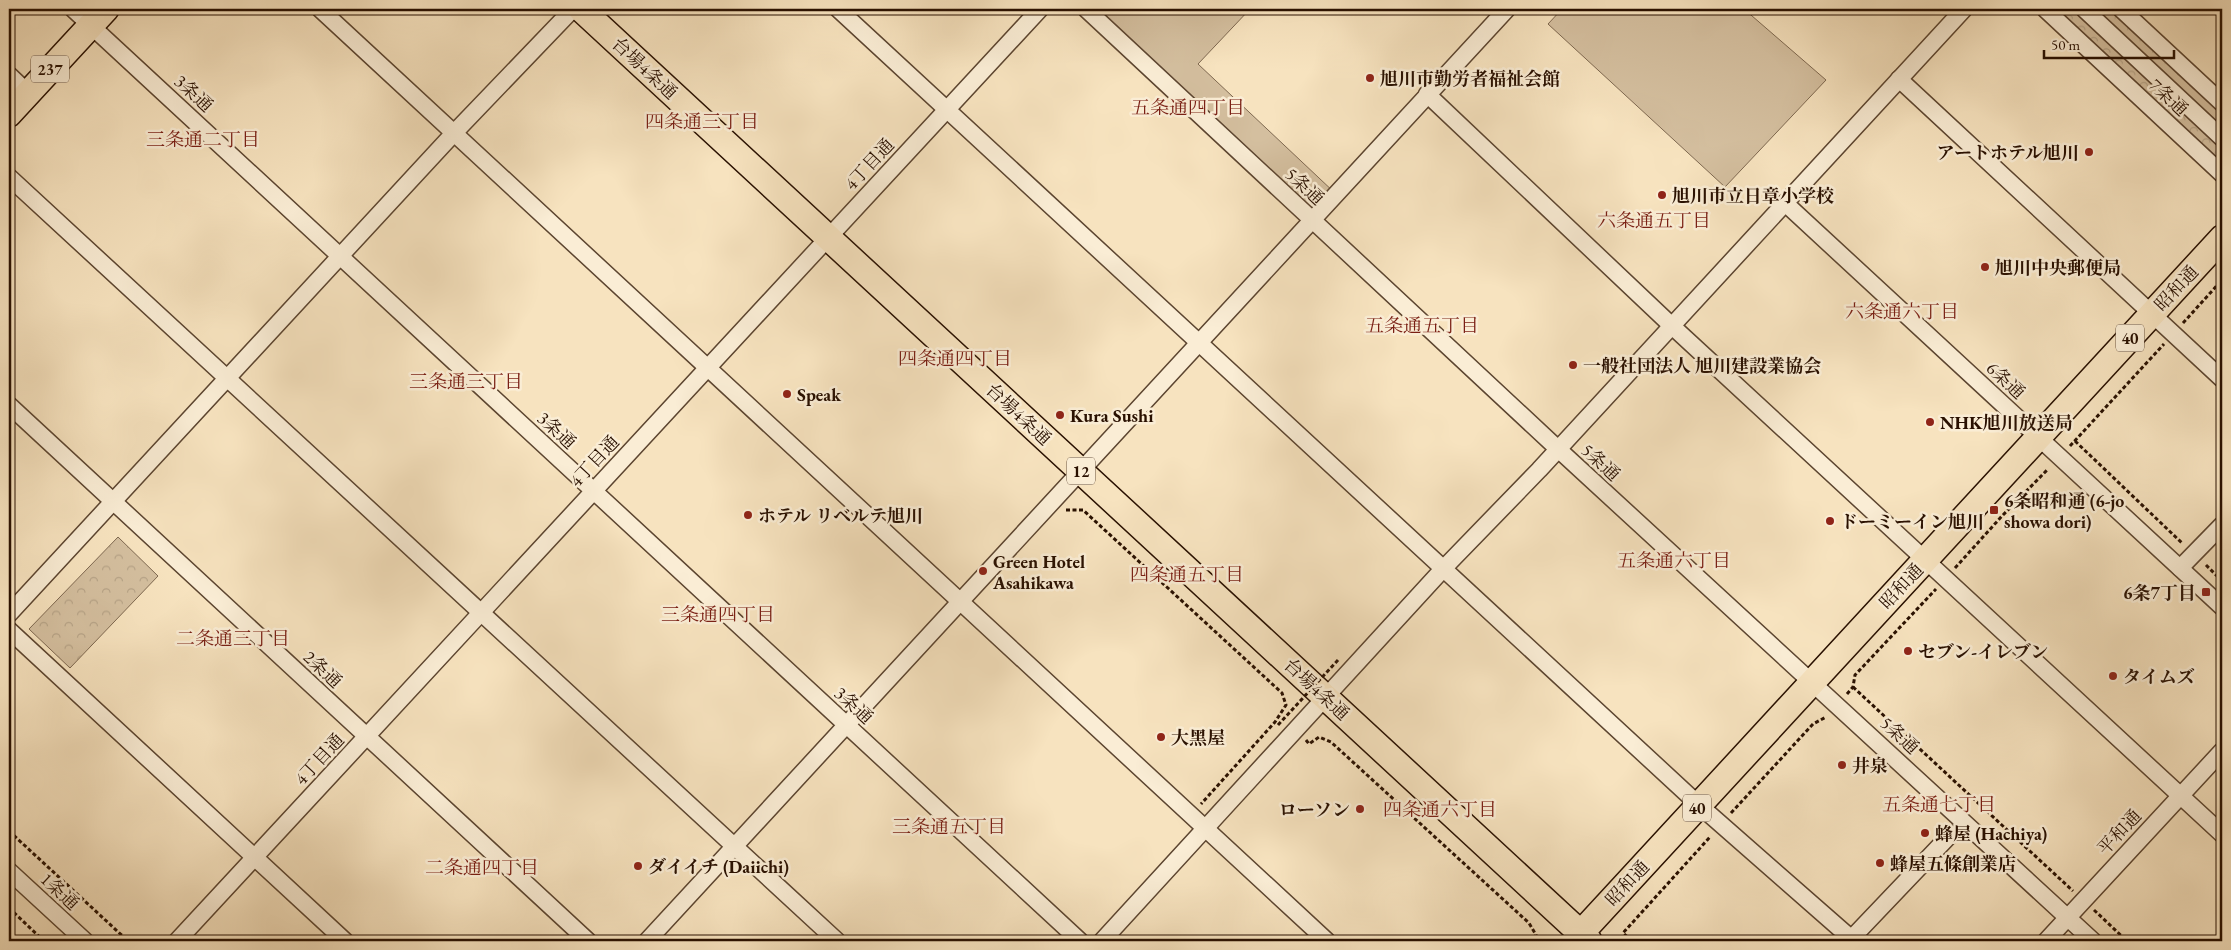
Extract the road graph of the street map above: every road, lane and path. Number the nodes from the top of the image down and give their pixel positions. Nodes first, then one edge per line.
1 (320, 9) edge
2 (573, 9) edge
3 (581, 9) edge
4 (838, 9) edge
5 (1040, 9) edge
6 (1086, 9) edge
7 (1507, 9) edge
8 (1964, 9) edge
9 (2045, 9) edge
10 (2084, 9) edge
11 (2121, 9) edge
12 (90, 14) edge
13 (9, 75) edge
14 (1899, 79) junction
15 (28, 93) junction
16 (1427, 94) junction
17 (2222, 103) edge
18 (947, 108) junction
19 (9, 114) edge
20 (454, 132) junction
21 (2222, 138) edge
22 (2222, 174) edge
23 (9, 176) edge
24 (1785, 203) junction
25 (1312, 220) junction
26 (828, 237) junction
27 (2222, 238) edge
28 (341, 256) junction
29 (2222, 280) edge
30 (2152, 314) junction
31 (1672, 326) junction
32 (2173, 334) junction
33 (1198, 343) junction
34 (708, 367) junction
35 (228, 379) junction
36 (2222, 379) edge
37 (9, 405) edge
38 (2038, 437) junction
39 (1558, 449) junction
40 (2051, 467) dead end
41 (1081, 471) junction
42 (2035, 482) dead end
43 (593, 491) junction
44 (112, 501) junction
45 (1068, 511) dead end
46 (2222, 525) edge
47 (2194, 554) junction
48 (1926, 560) junction
49 (2180, 568) junction
50 (1443, 569) junction
51 (2222, 581) edge
52 (961, 601) junction
53 (2222, 607) edge
54 (481, 612) junction
55 (9, 614) edge
56 (9, 630) edge
57 (1338, 660) dead end
58 (1272, 674) dead end
59 (1855, 675) dead end
60 (1266, 680) junction
61 (1813, 682) junction
62 (1325, 697) junction
63 (1825, 718) dead end
64 (1813, 724) dead end
65 (847, 725) junction
66 (1278, 725) dead end
67 (367, 736) junction
68 (1310, 744) dead end
69 (2222, 751) edge
70 (2181, 796) junction
71 (1699, 805) junction
72 (1191, 814) junction
73 (1206, 828) junction
74 (9, 832) edge
75 (1951, 834) dead end
76 (2222, 834) edge
77 (735, 846) junction
78 (254, 857) junction
79 (9, 871) edge
80 (2084, 900) junction
81 (9, 908) edge
82 (2068, 918) junction
83 (1623, 933) dead end
84 (1579, 939) edge
85 (1852, 940) edge
86 (44, 941) edge
87 (85, 941) edge
88 (128, 941) edge
89 (135, 941) edge
90 (143, 941) edge
91 (177, 941) edge
92 (345, 941) edge
93 (588, 941) edge
94 (647, 941) edge
95 (837, 941) edge
96 (1080, 941) edge
97 (1102, 941) edge
98 (1327, 941) edge
99 (1533, 941) edge
100 (1632, 941) edge
101 (2046, 941) edge
102 (2093, 941) edge
103 (2127, 941) edge

1 - 20 street
2 - 20 street
3 - 26 highway, 台場4条通 / 12
4 - 18 street
5 - 18 street, 4丁目通
6 - 25 street, 5条通
7 - 16 street
8 - 14 street
9 - 22 street, 7条通
10 - 21 street
11 - 17 street, 7条通
12 - 15 highway, 237
12 - 28 street, 3条通
13 - 15 street
14 - 24 street
14 - 30 street
15 - 19 highway, 237
16 - 25 street
16 - 31 street
18 - 26 street, 4丁目通
18 - 33 street
20 - 28 street
20 - 34 street
23 - 35 street
24 - 31 street
24 - 38 street, 6条通
25 - 33 street
25 - 39 street, 5条通
26 - 34 street, 4丁目通
26 - 41 highway, 台場4条通 / 12
27 - 30 highway, 昭和通 / 40
28 - 35 street
28 - 43 street, 3条通
29 - 32 path
30 - 32 street
30 - 38 highway, 昭和通 / 40
31 - 39 street
31 - 48 street
32 - 36 street
32 - 47 path
33 - 41 street
33 - 50 street
34 - 43 street, 4丁目通
34 - 52 street
35 - 44 street
35 - 54 street
37 - 44 street, 2条通
38 - 48 highway, 昭和通 / 40
38 - 49 street, 6条通
39 - 50 street
39 - 61 street, 5条通
40 - 42 path
41 - 52 street
41 - 62 highway, 台場4条通 / 12
43 - 54 street, 4丁目通
43 - 65 street, 3条通
44 - 55 street
44 - 67 street, 2条通
45 - 60 path
46 - 47 street
47 - 49 street
47 - 51 path
48 - 61 highway, 昭和通 / 40
48 - 70 street
49 - 53 street, 6条通
50 - 62 street
50 - 71 street
52 - 65 street
52 - 72 street
54 - 67 street, 4丁目通
54 - 77 street
56 - 78 street
57 - 66 path, bridge
58 - 60 path
59 - 80 path
60 - 72 path
61 - 71 highway, 昭和通 / 40
61 - 82 street, 5条通
62 - 73 street
62 - 84 highway, 台場4条通 / 12
63 - 64 path
65 - 77 street
65 - 96 street, 3条通
67 - 78 street, 4丁目通
67 - 93 street, 2条通
68 - 99 path
69 - 70 street, 平和通
70 - 76 street
70 - 80 street, 平和通
71 - 84 highway, 昭和通 / 40
71 - 85 street
72 - 73 street
73 - 97 street
73 - 98 street
74 - 88 path
75 - 85 street
77 - 94 street
77 - 95 street
78 - 91 street, 4丁目通
78 - 92 street
79 - 87 street, 1条通
80 - 82 street, 平和通
80 - 103 path
81 - 86 path
82 - 101 street, 平和通
82 - 102 street, 5条通
83 - 100 path
89 - 90 path

